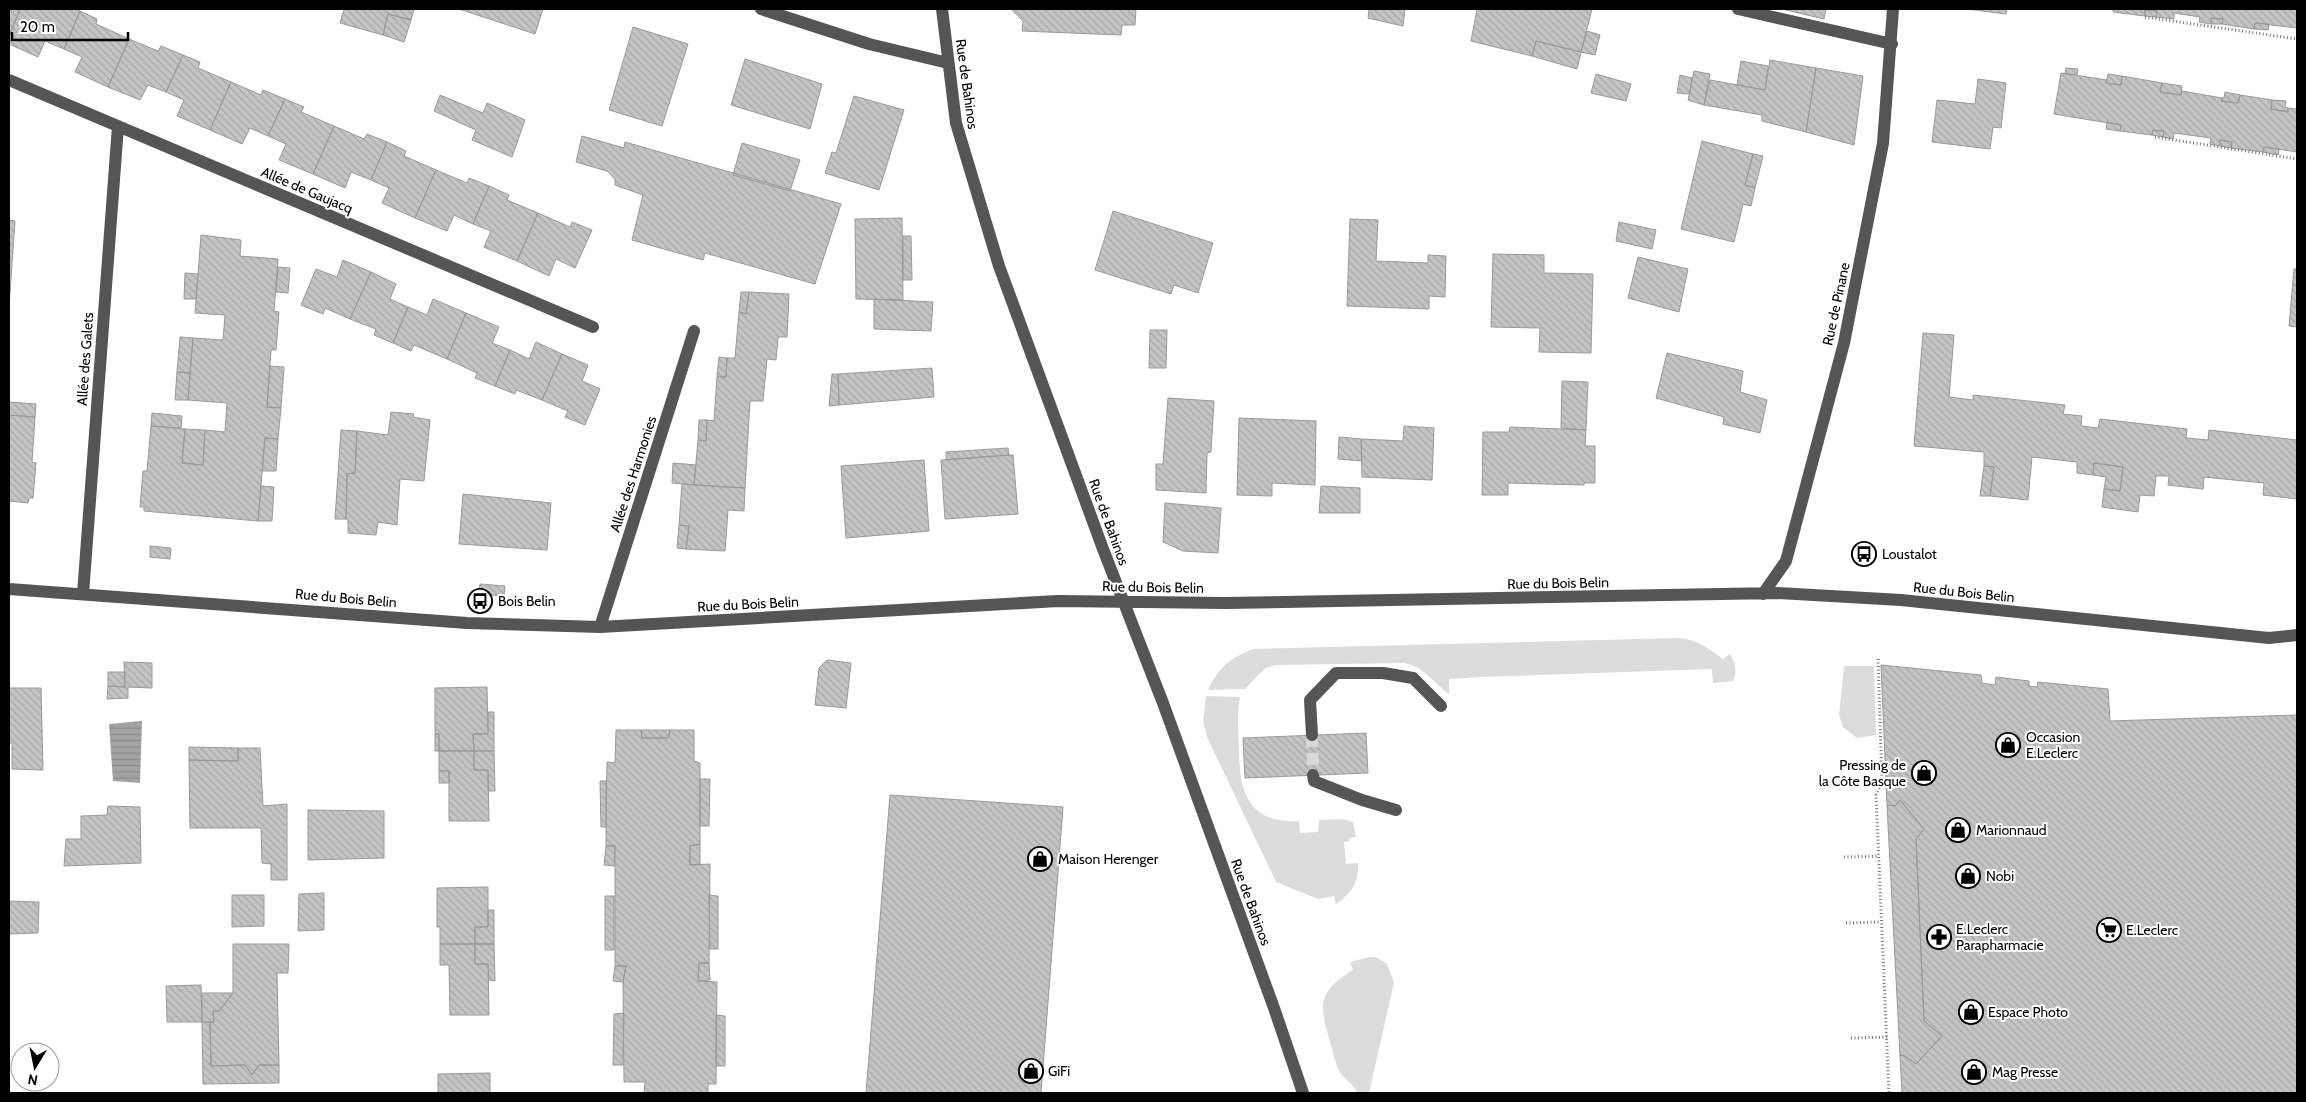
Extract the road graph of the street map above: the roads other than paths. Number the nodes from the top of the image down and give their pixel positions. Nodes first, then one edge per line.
1 (761, 9) edge
2 (942, 9) edge
3 (1738, 9) edge
4 (1893, 9) edge
5 (1892, 44) junction
6 (948, 63) junction
7 (9, 80) edge
8 (118, 126) junction
9 (593, 327) dead end
10 (694, 331) dead end
11 (9, 588) edge
12 (83, 594) junction
13 (1763, 594) junction
14 (1122, 601) junction
15 (600, 627) junction
16 (2297, 635) edge
17 (1441, 706) dead end
18 (1312, 735) tunnel mouth
19 (1313, 775) dead end
20 (1396, 810) dead end
21 (1303, 1093) edge

1 - 6 street
2 - 6 street, Rue de Bahinos
3 - 5 street
4 - 5 street, Rue de Pinane
5 - 13 street, Rue de Pinane
6 - 14 street, Rue de Bahinos
7 - 8 street, Allée de Gaujacq
8 - 9 street, Allée de Gaujacq
8 - 12 street, Allée des Galets
10 - 15 street, Allée des Harmonies
11 - 12 street, Rue du Bois Belin
12 - 15 street, Rue du Bois Belin
13 - 14 street, Rue du Bois Belin
13 - 16 street, Rue du Bois Belin
14 - 15 street, Rue du Bois Belin
14 - 21 street, Rue de Bahinos
17 - 18 street
19 - 20 street

